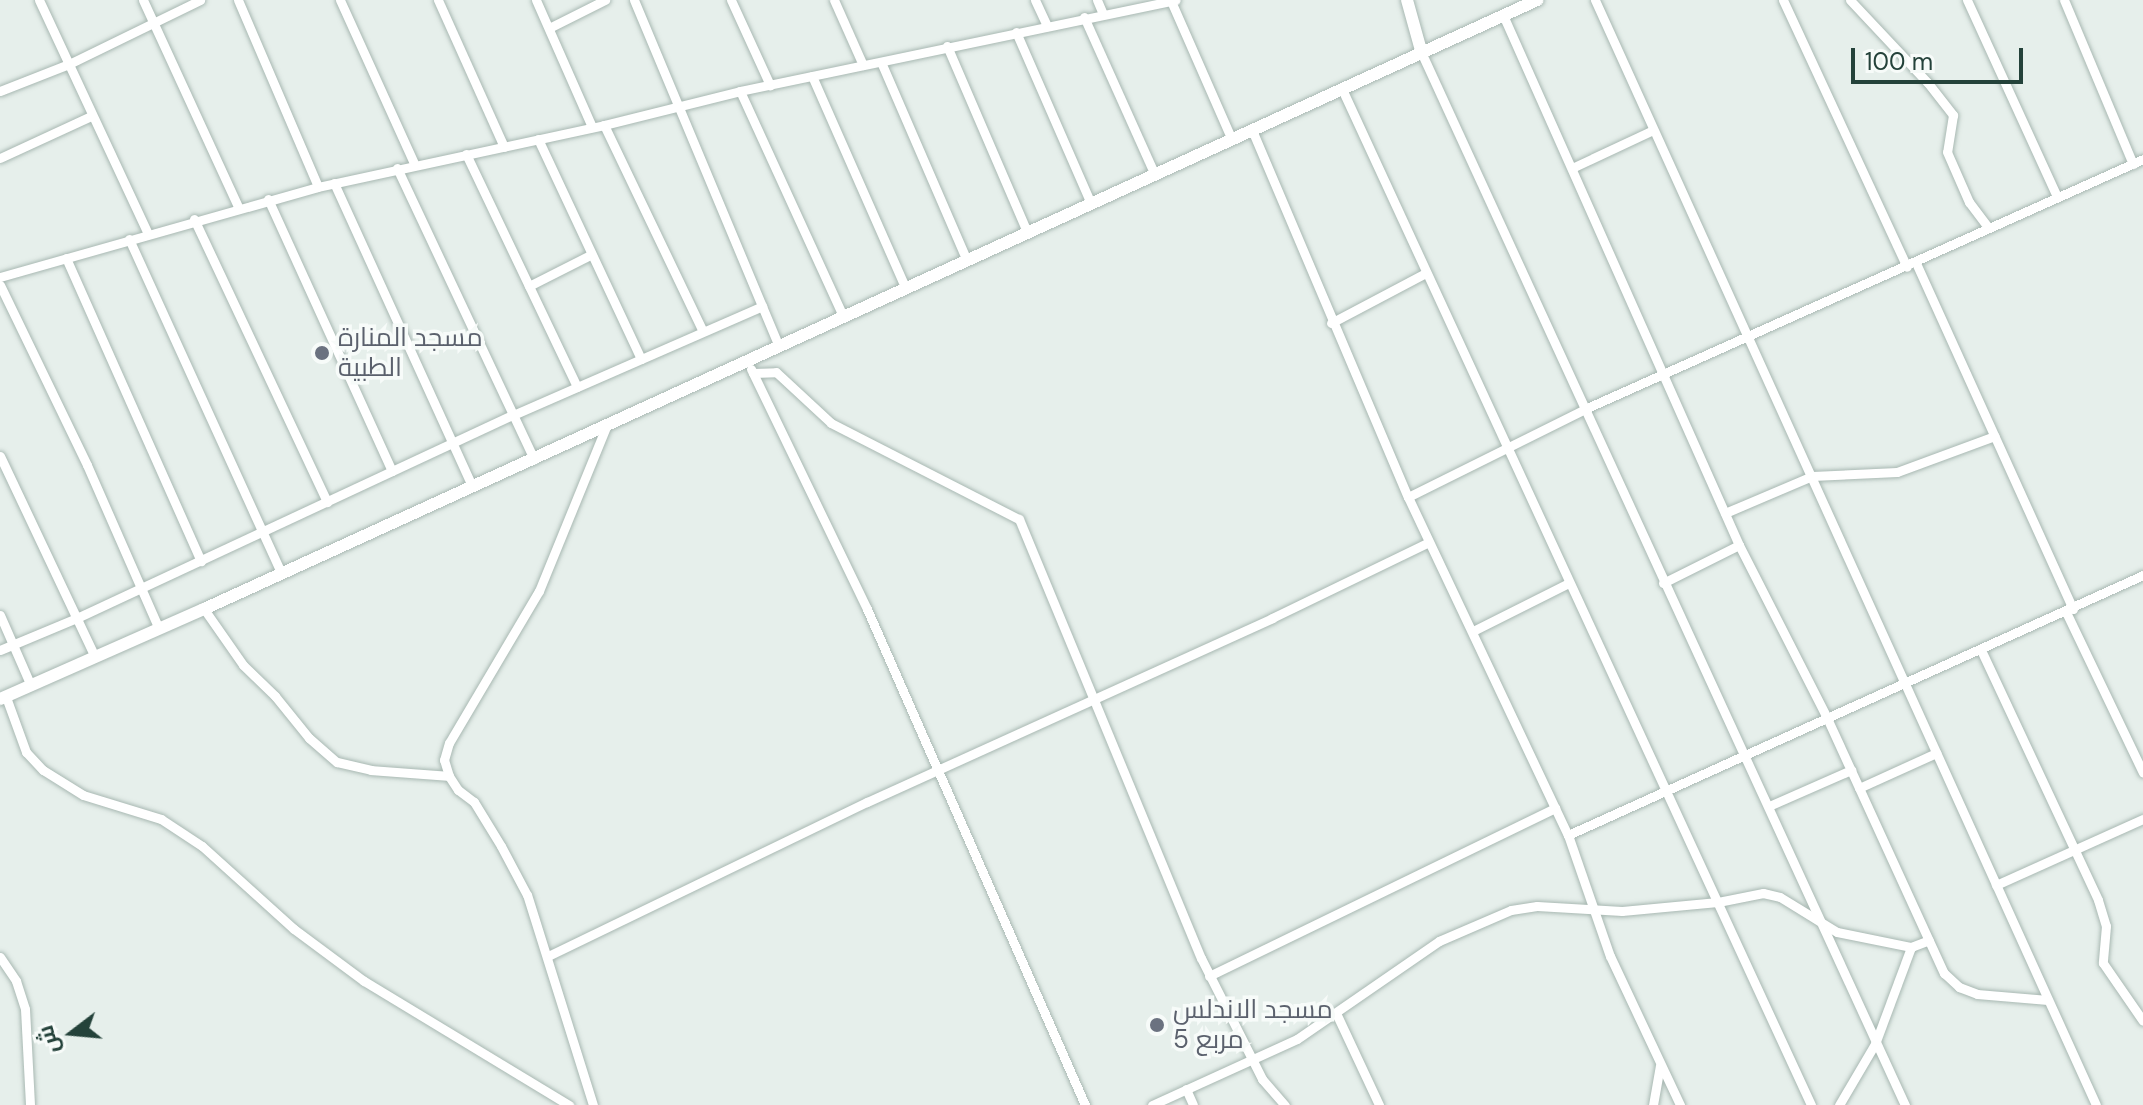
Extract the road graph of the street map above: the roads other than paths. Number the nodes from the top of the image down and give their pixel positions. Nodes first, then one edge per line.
1 (39, 0) edge
2 (143, 0) edge
3 (200, 0) edge
4 (238, 0) edge
5 (340, 0) edge
6 (438, 0) edge
7 (536, 0) edge
8 (605, 0) edge
9 (634, 0) edge
10 (731, 0) edge
11 (834, 0) edge
12 (1035, 0) edge
13 (1097, 0) edge
14 (1174, 0) edge
15 (1407, 0) edge
16 (1537, 0) edge
17 (1595, 0) edge
18 (1783, 0) edge
19 (1850, 0) edge
20 (2064, 0) edge
21 (1971, 2) edge
22 (1103, 14) junction
23 (1503, 15) junction
24 (1084, 17) junction
25 (155, 23) junction
26 (1047, 26) junction
27 (549, 28) junction
28 (1016, 32) junction
29 (947, 46) junction
30 (1422, 54) junction
31 (881, 62) junction
32 (69, 64) junction
33 (863, 65) junction
34 (812, 76) junction
35 (770, 85) junction
36 (1342, 89) junction
37 (0, 91) edge
38 (740, 91) junction
39 (676, 106) junction
40 (91, 116) junction
41 (604, 125) junction
42 (592, 127) junction
43 (1252, 130) junction
44 (1653, 130) junction
45 (538, 139) junction
46 (1232, 140) junction
47 (504, 147) junction
48 (466, 154) junction
49 (0, 158) edge
50 (2143, 159) edge
51 (2133, 164) junction
52 (415, 165) junction
53 (397, 168) junction
54 (1572, 168) junction
55 (1155, 175) junction
56 (334, 183) junction
57 (318, 187) junction
58 (2057, 197) junction
59 (268, 199) junction
60 (1091, 204) junction
61 (238, 207) junction
62 (194, 219) junction
63 (1988, 227) junction
64 (1027, 232) junction
65 (148, 234) junction
66 (129, 239) junction
67 (590, 255) junction
68 (66, 258) junction
69 (966, 258) junction
70 (1912, 265) junction
71 (1426, 273) junction
72 (0, 277) edge
73 (0, 285) edge
74 (529, 286) junction
75 (905, 287) junction
76 (762, 306) junction
77 (843, 316) junction
78 (1331, 323) junction
79 (703, 332) junction
80 (1744, 336) junction
81 (779, 347) junction
82 (641, 359) junction
83 (750, 367) junction
84 (1664, 373) junction
85 (577, 387) junction
86 (1587, 408) junction
87 (513, 415) junction
88 (607, 424) junction
89 (1995, 436) junction
90 (452, 443) junction
91 (1507, 447) junction
92 (0, 456) edge
93 (534, 459) junction
94 (392, 471) junction
95 (1812, 476) junction
96 (472, 486) junction
97 (1408, 497) junction
98 (327, 502) junction
99 (1725, 513) junction
100 (264, 531) junction
101 (1429, 542) junction
102 (1739, 545) junction
103 (201, 561) junction
104 (281, 573) junction
105 (2143, 575) edge
106 (1569, 583) junction
107 (1663, 583) junction
108 (142, 588) junction
109 (204, 609) junction
110 (2070, 610) junction
111 (0, 615) edge
112 (79, 617) junction
113 (159, 629) junction
114 (1473, 631) junction
115 (14, 644) junction
116 (0, 650) edge
117 (1981, 650) junction
118 (95, 657) junction
119 (1904, 683) junction
120 (31, 686) junction
121 (3, 698) edge
122 (1092, 700) junction
123 (1827, 718) junction
124 (1936, 753) junction
125 (1745, 756) junction
126 (938, 770) junction
127 (1851, 770) junction
128 (2143, 773) edge
129 (449, 776) junction
130 (1859, 788) junction
131 (1665, 791) junction
132 (1769, 806) junction
133 (1555, 808) junction
134 (2143, 819) edge
135 (1568, 835) junction
136 (2076, 849) junction
137 (1996, 885) junction
138 (1718, 902) junction
139 (1594, 910) junction
140 (1821, 924) junction
141 (1929, 940) junction
142 (1911, 947) junction
143 (548, 956) junction
144 (0, 957) edge
145 (1209, 976) junction
146 (2048, 1000) junction
147 (1336, 1013) junction
148 (2143, 1021) edge
149 (1875, 1044) junction
150 (1252, 1061) junction
151 (1660, 1066) junction
152 (1186, 1089) junction
153 (30, 1105) edge
154 (569, 1105) edge
155 (593, 1105) edge
156 (1085, 1105) edge
157 (1152, 1105) edge
158 (1193, 1105) edge
159 (1285, 1105) edge
160 (1379, 1105) edge
161 (1653, 1105) edge
162 (1680, 1105) edge
163 (1811, 1105) edge
164 (1839, 1105) edge
165 (1905, 1105) edge
166 (2096, 1105) edge

1 - 32 street
2 - 25 street
3 - 25 street
4 - 57 street
5 - 52 street
6 - 47 street
7 - 27 street
8 - 27 street
9 - 39 street
10 - 35 street
11 - 33 street
12 - 26 street
13 - 22 street
14 - 22 street
14 - 46 street
15 - 30 street
16 - 23 street
17 - 44 street
18 - 70 street
19 - 63 street
20 - 51 street
21 - 58 street
22 - 24 street
23 - 30 street
23 - 54 street
24 - 26 street
24 - 55 street
25 - 32 street
25 - 61 street
26 - 28 street
27 - 42 street
28 - 29 street
28 - 60 street
29 - 31 street
29 - 64 street
30 - 36 street
30 - 86 street
31 - 33 street
31 - 69 street
32 - 37 street
32 - 40 street
33 - 34 street
34 - 35 street
34 - 75 street
35 - 38 street
36 - 43 street
36 - 71 street
38 - 39 street
38 - 77 street
39 - 41 street
39 - 76 street
40 - 49 street
40 - 65 street
41 - 42 street
41 - 79 street
42 - 45 street
43 - 46 street
43 - 78 street
44 - 54 street
44 - 80 street
45 - 47 street
45 - 67 street
46 - 55 street
47 - 48 street
48 - 52 street
48 - 74 street
50 - 51 street
51 - 58 street
52 - 53 street
53 - 56 street
53 - 87 street
54 - 84 street
55 - 60 street
56 - 57 street
56 - 90 street
57 - 59 street
58 - 63 street
59 - 61 street
59 - 94 street
60 - 64 street
61 - 62 street
62 - 65 street
62 - 98 street
63 - 70 street
64 - 69 street
65 - 66 street
66 - 68 street
66 - 100 street
67 - 74 street
67 - 82 street
68 - 72 street
68 - 103 street
69 - 75 street
70 - 80 street
70 - 89 street
71 - 78 street
71 - 91 street
73 - 108 street
74 - 85 street
75 - 77 street
76 - 79 street
76 - 81 street
77 - 81 street
78 - 97 street
79 - 82 street
80 - 84 street
80 - 95 street
81 - 83 street
82 - 85 street
83 - 88 street
83 - 122 street
83 - 126 street
84 - 86 street
84 - 99 street
85 - 87 street
86 - 91 street
86 - 107 street
87 - 90 street
87 - 93 street
88 - 93 street
88 - 129 street
89 - 95 street
89 - 110 street
90 - 94 street
90 - 96 street
91 - 97 street
91 - 106 street
92 - 112 street
93 - 96 street
94 - 98 street
95 - 99 street
95 - 119 street
96 - 104 street
97 - 101 street
98 - 100 street
99 - 102 street
100 - 103 street
100 - 104 street
101 - 114 street
101 - 122 street
102 - 107 street
102 - 123 street
103 - 108 street
104 - 109 street
105 - 110 street
106 - 114 street
106 - 131 street
107 - 125 street
108 - 112 street
108 - 113 street
109 - 113 street
109 - 129 street
110 - 117 street
110 - 128 street
111 - 115 street
112 - 115 street
112 - 118 street
113 - 118 street
114 - 133 street
115 - 116 street
115 - 120 street
117 - 119 street
117 - 136 street
118 - 120 street
119 - 123 street
119 - 124 street
120 - 121 street
121 - 154 street
122 - 126 street
122 - 145 street
123 - 125 street
123 - 127 street
124 - 130 street
124 - 137 street
125 - 131 street
125 - 132 street
126 - 143 street
126 - 156 street
127 - 130 street
127 - 132 street
129 - 143 street
130 - 141 street
131 - 135 street
131 - 138 street
132 - 140 street
133 - 135 street
133 - 145 street
134 - 136 street
135 - 139 street
136 - 137 street
136 - 148 street
137 - 146 street
138 - 139 street
138 - 140 street
138 - 163 street
139 - 147 street
139 - 151 street
140 - 142 street
140 - 149 street
141 - 142 street
141 - 146 street
142 - 149 street
143 - 155 street
144 - 153 street
145 - 150 street
146 - 166 street
147 - 150 street
147 - 160 street
149 - 164 street
149 - 165 street
150 - 152 street
150 - 159 street
151 - 161 street
151 - 162 street
152 - 157 street
152 - 158 street

